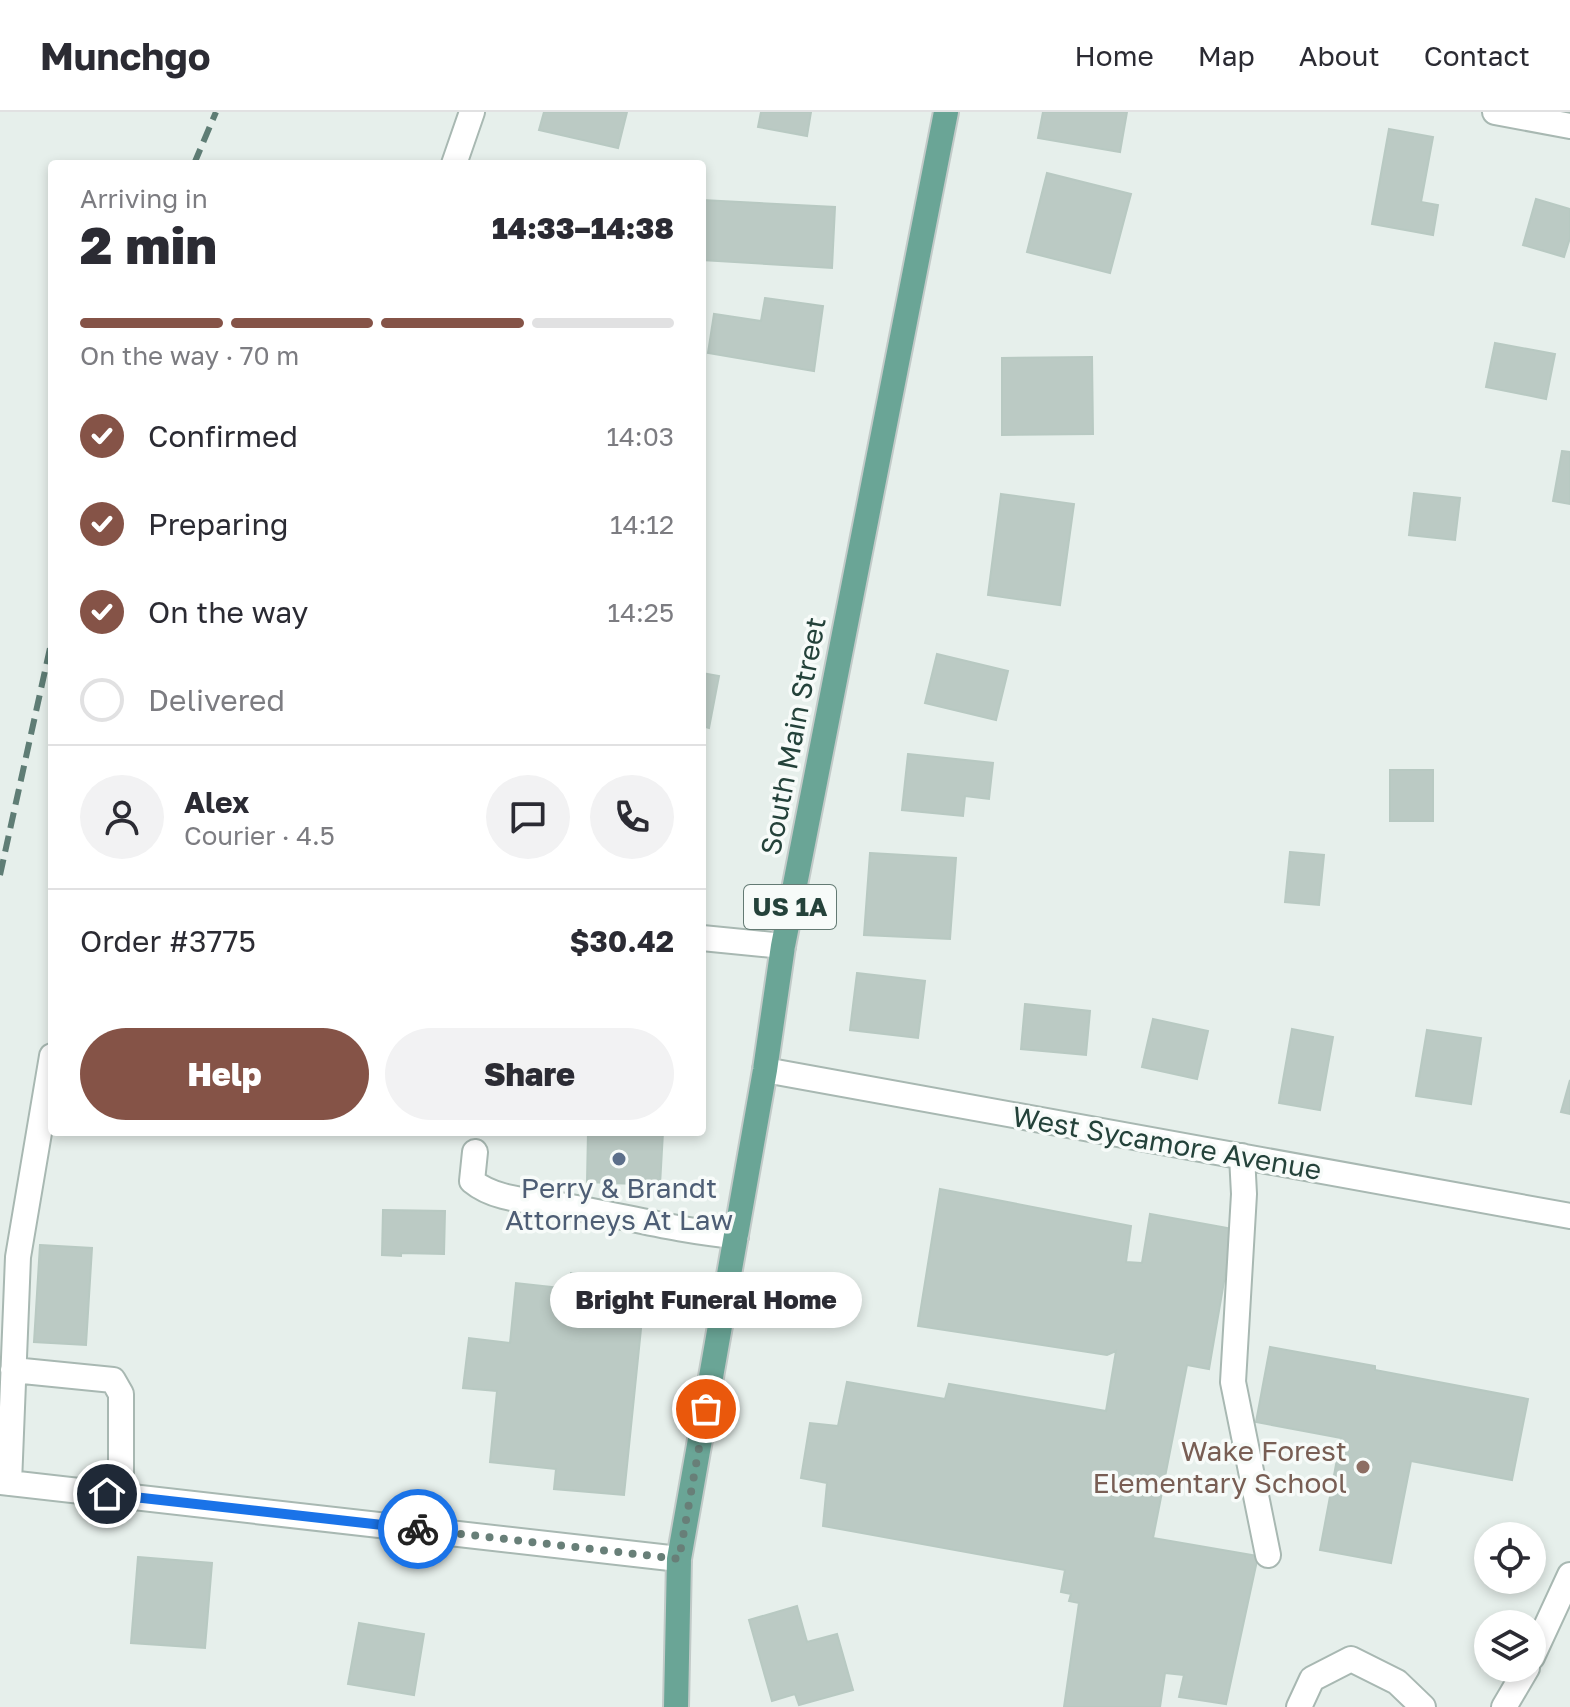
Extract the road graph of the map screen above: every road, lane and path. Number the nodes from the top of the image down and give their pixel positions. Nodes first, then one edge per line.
1 (472, 112) edge
2 (946, 112) edge
3 (1495, 112) edge
4 (1570, 126) edge
5 (455, 160) edge
6 (706, 938) edge
7 (783, 946) junction
8 (765, 1070) junction
9 (48, 1080) edge
10 (475, 1152) dead end
11 (1242, 1156) junction
12 (1570, 1216) edge
13 (736, 1236) junction
14 (13, 1370) junction
15 (4, 1483) edge
16 (121, 1496) junction
17 (1268, 1555) dead end
18 (679, 1559) junction
19 (1570, 1575) edge
20 (1546, 1627) edge
21 (1519, 1682) edge
22 (676, 1707) edge
23 (1299, 1707) edge
24 (1423, 1707) edge
25 (1504, 1707) edge

1 - 5 street
2 - 7 main road, South Main Street / US 1A
3 - 4 street
6 - 7 street
7 - 8 main road, South Main Street / US 1A
8 - 11 street, West Sycamore Avenue
8 - 13 main road, South Main Street / US 1A
9 - 14 street
10 - 13 street
11 - 12 street, West Sycamore Avenue
11 - 17 street
13 - 18 main road, South Main Street / US 1A
14 - 15 street
14 - 16 street
15 - 16 street
16 - 18 street
18 - 22 main road, South Main Street / US 1A
19 - 20 street
21 - 25 street
23 - 24 street

